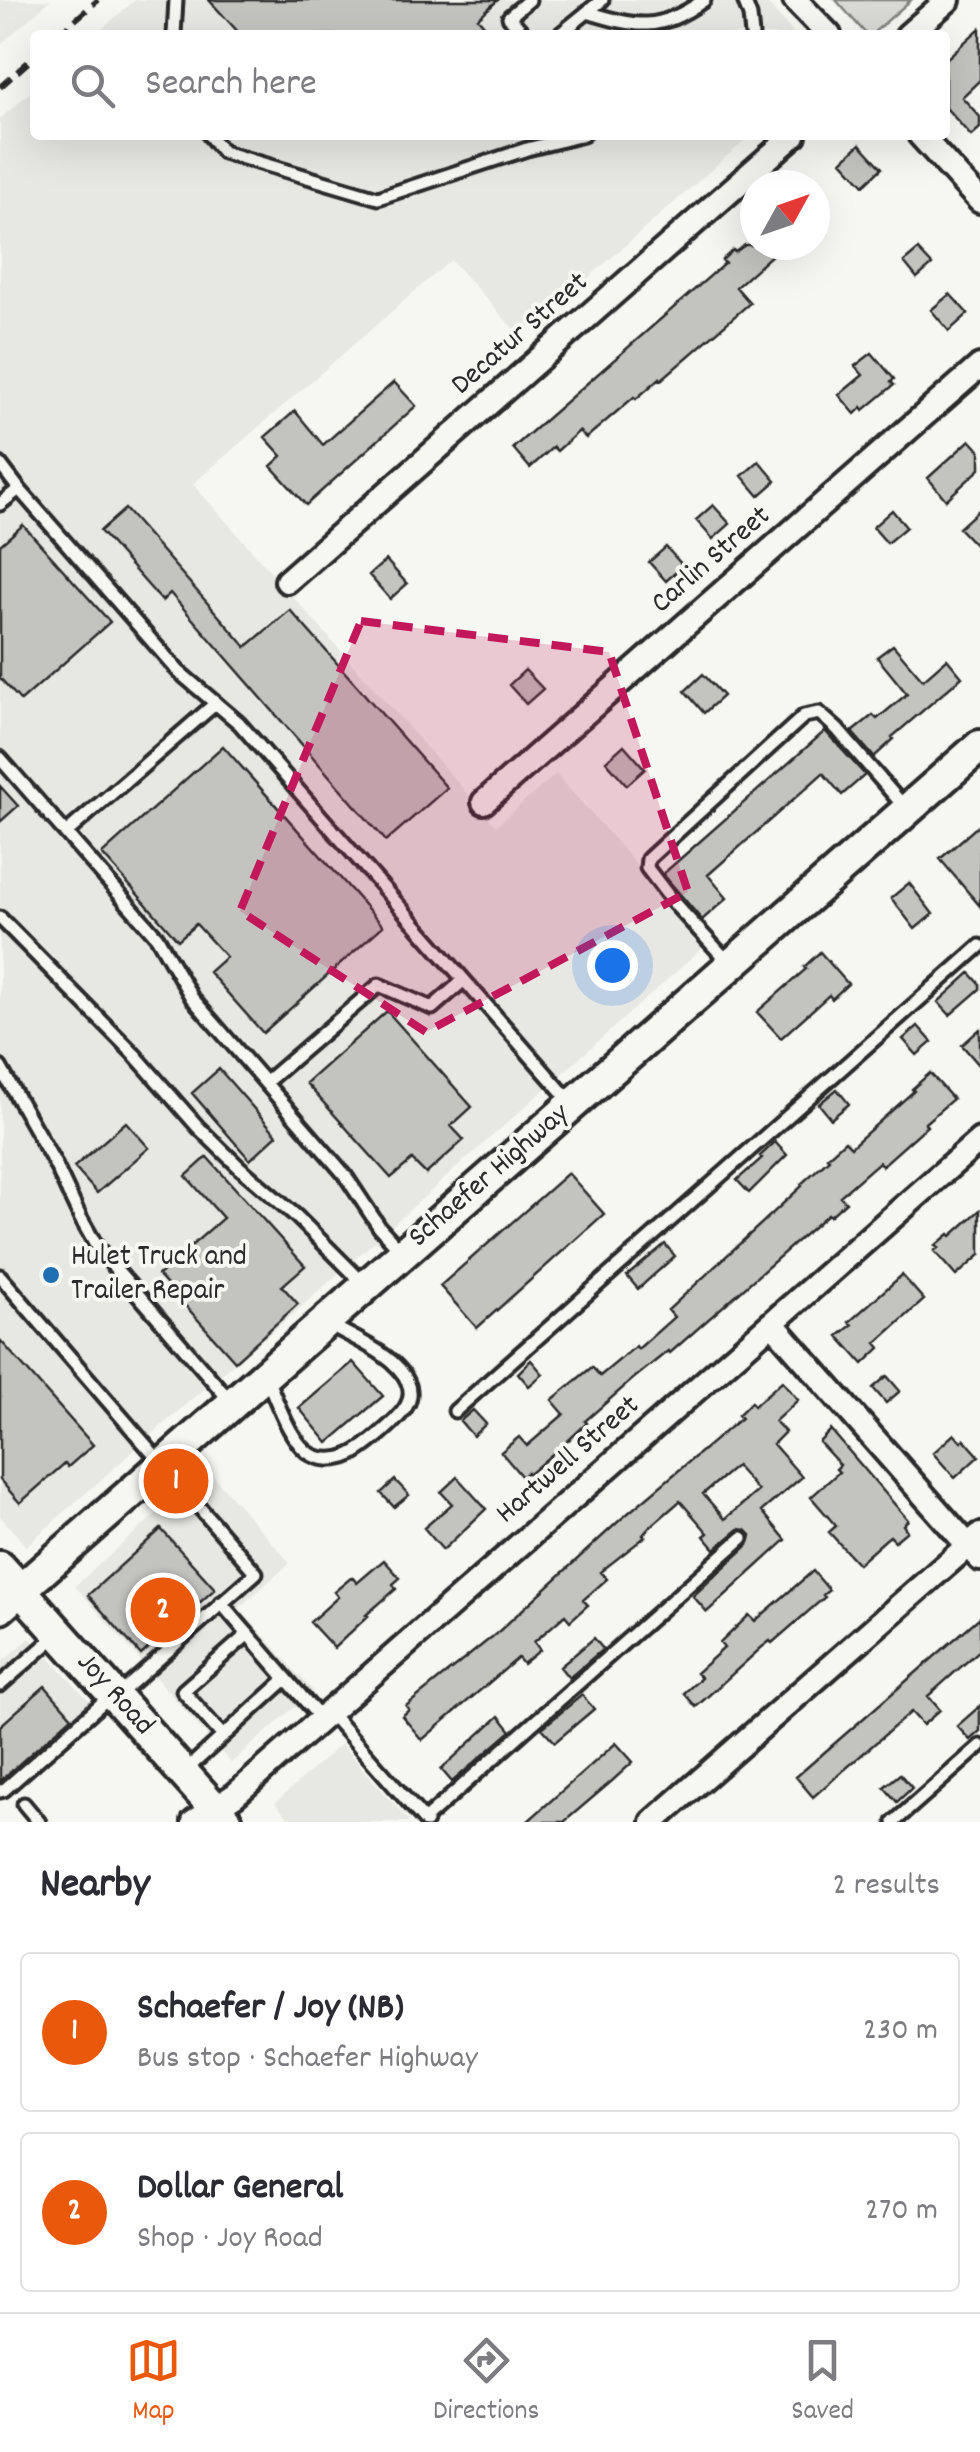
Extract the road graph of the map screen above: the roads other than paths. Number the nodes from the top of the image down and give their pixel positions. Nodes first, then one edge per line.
1 (176, 0) edge
2 (529, 0) edge
3 (602, 0) edge
4 (704, 0) edge
5 (744, 0) edge
6 (795, 0) edge
7 (948, 0) edge
8 (587, 12) junction
9 (174, 30) edge
10 (521, 30) edge
11 (565, 30) edge
12 (751, 30) edge
13 (823, 30) edge
14 (914, 30) edge
15 (213, 140) edge
16 (562, 140) edge
17 (788, 140) edge
18 (925, 140) edge
19 (980, 201) edge
20 (980, 366) edge
21 (0, 464) edge
22 (19, 489) junction
23 (0, 504) edge
24 (288, 581) dead end
25 (216, 703) junction
26 (980, 746) edge
27 (0, 758) edge
28 (484, 802) dead end
29 (906, 810) junction
30 (66, 833) junction
31 (0, 918) edge
32 (980, 946) edge
33 (731, 965) junction
34 (464, 980) junction
35 (0, 1067) edge
36 (266, 1082) junction
37 (573, 1104) junction
38 (980, 1140) edge
39 (403, 1253) junction
40 (0, 1276) edge
41 (366, 1286) junction
42 (326, 1322) junction
43 (772, 1323) junction
44 (265, 1374) junction
45 (232, 1403) junction
46 (455, 1411) dead end
47 (161, 1466) junction
48 (742, 1538) dead end
49 (976, 1546) edge
50 (7, 1588) edge
51 (221, 1603) junction
52 (59, 1633) junction
53 (248, 1634) junction
54 (286, 1678) junction
55 (0, 1685) edge
56 (114, 1695) junction
57 (325, 1716) junction
58 (223, 1736) junction
59 (980, 1746) edge
60 (183, 1772) junction
61 (0, 1791) edge
62 (24, 1804) dead end
63 (212, 1817) edge
64 (425, 1821) edge
65 (39, 1822) edge
66 (653, 1822) edge
67 (894, 1822) edge

1 - 9 lane
2 - 10 lane
3 - 8 lane
4 - 8 lane
5 - 12 lane
6 - 13 street
7 - 14 street
8 - 11 lane
15 - 16 lane
17 - 24 street, Decatur Street
18 - 19 street
20 - 28 street, Carlin Street
21 - 22 lane
22 - 23 lane
22 - 25 lane
25 - 30 lane
25 - 34 lane
26 - 29 main road, Schaefer Highway
27 - 30 lane
29 - 33 main road, Schaefer Highway
29 - 33 lane
30 - 36 lane
31 - 41 lane
32 - 46 lane
33 - 37 main road, Schaefer Highway
34 - 36 lane
34 - 37 lane
35 - 45 lane
36 - 39 lane
37 - 39 main road, Schaefer Highway
38 - 43 street, Hartwell Street
39 - 41 main road, Schaefer Highway
40 - 47 lane
41 - 42 main road, Schaefer Highway
42 - 44 main road, Schaefer Highway
42 - 44 lane
43 - 49 street
43 - 57 street, Hartwell Street
44 - 45 main road, Schaefer Highway
45 - 47 main road, Schaefer Highway
47 - 50 main road, Schaefer Highway
47 - 51 lane
48 - 64 lane
49 - 66 street
50 - 52 main road, Joy Road
51 - 53 lane
51 - 56 lane
52 - 55 lane
52 - 56 main road, Joy Road
53 - 54 lane
53 - 58 lane
54 - 57 lane
54 - 58 lane
56 - 60 main road, Joy Road
56 - 61 lane
57 - 63 street, Hartwell Street
57 - 64 lane
58 - 60 lane
59 - 67 lane
60 - 63 main road, Joy Road
62 - 65 lane

